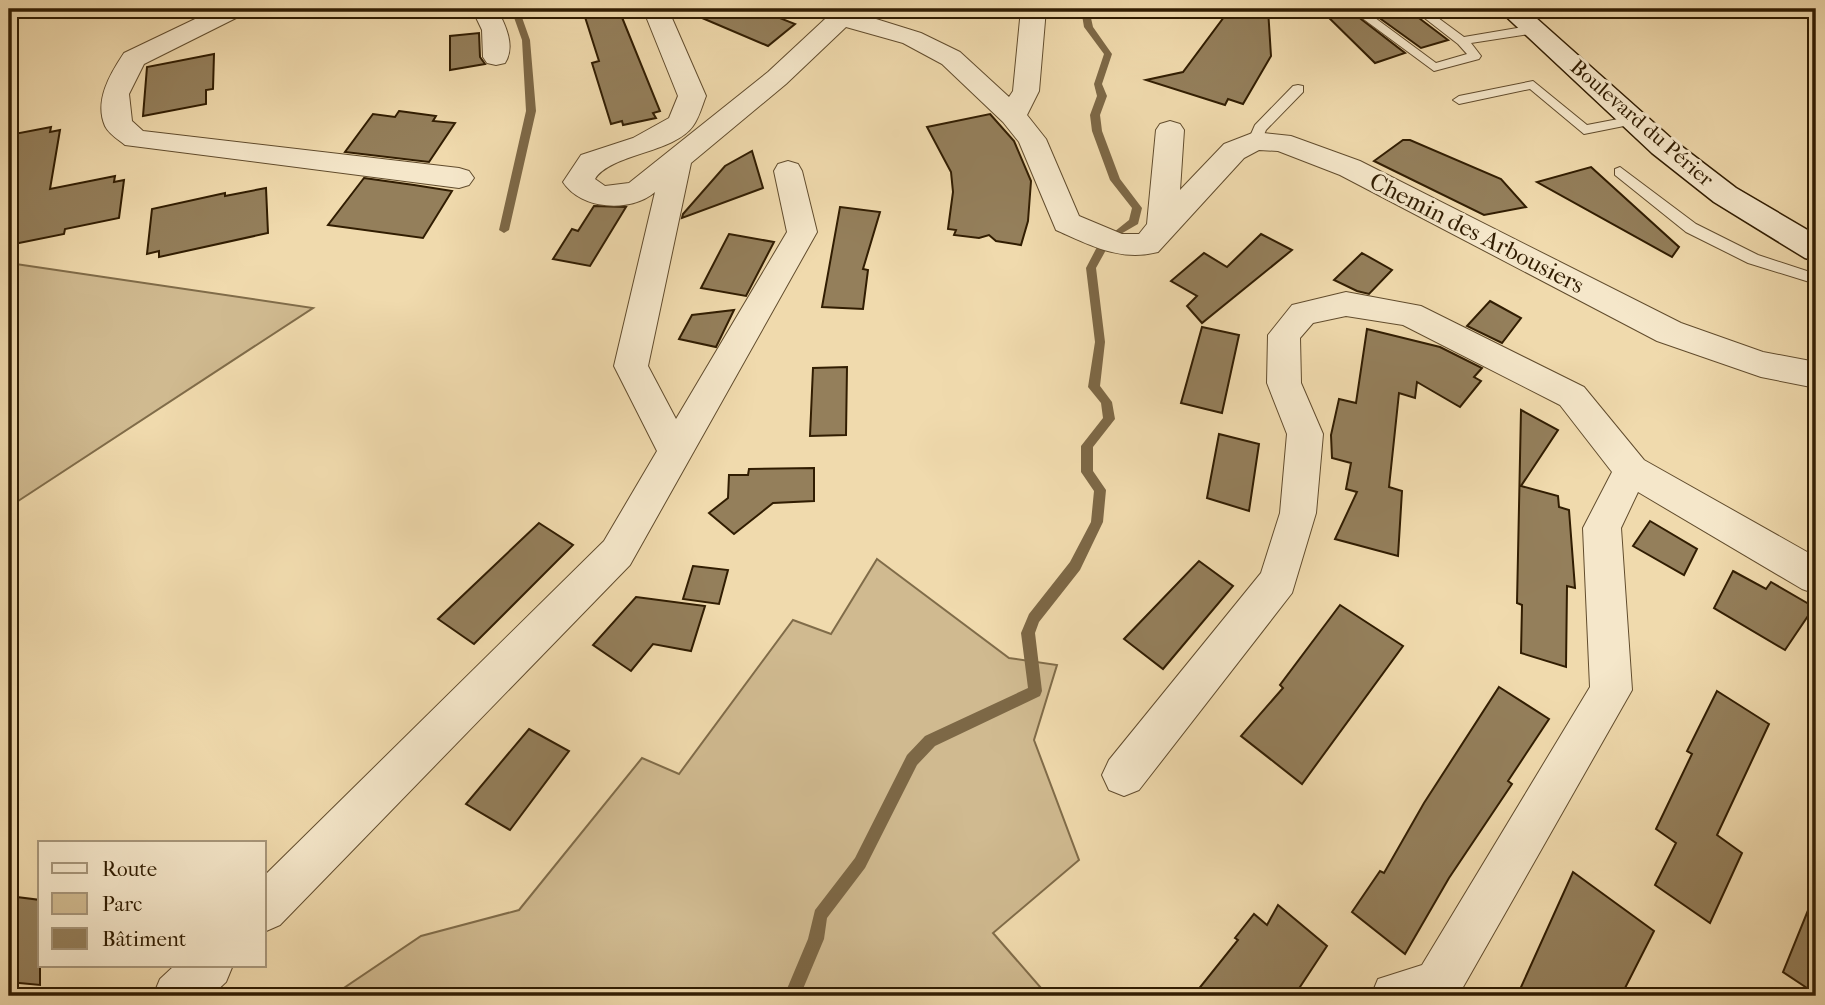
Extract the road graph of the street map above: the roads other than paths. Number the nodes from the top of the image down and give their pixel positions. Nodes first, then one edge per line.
1 (230, 9) edge
2 (484, 9) edge
3 (656, 9) edge
4 (1034, 9) edge
5 (1356, 9) edge
6 (1419, 9) edge
7 (1511, 9) edge
8 (831, 13) edge
9 (1535, 29) junction
10 (1462, 41) junction
11 (496, 57) dead end
12 (1298, 89) dead end
13 (1458, 100) dead end
14 (1013, 116) junction
15 (1634, 120) junction
16 (1170, 130) dead end
17 (1255, 141) junction
18 (677, 161) junction
19 (788, 171) dead end
20 (1620, 172) dead end
21 (460, 178) dead end
22 (1163, 226) junction
23 (1816, 250) edge
24 (1816, 279) edge
25 (1816, 375) edge
26 (676, 454) junction
27 (1631, 470) junction
28 (1816, 577) edge
29 (1124, 775) dead end
30 (266, 907) edge
31 (207, 967) edge
32 (177, 996) edge
33 (1395, 996) edge

1 - 21 street
2 - 11 street
3 - 18 street
4 - 14 street
5 - 10 lane
6 - 10 lane
7 - 9 street, Boulevard du Périer
8 - 14 street
8 - 18 street
9 - 10 lane
9 - 15 street, Boulevard du Périer
12 - 17 lane
13 - 15 lane
14 - 22 street
15 - 23 street, Boulevard du Périer
16 - 22 street
17 - 22 street
17 - 25 street, Chemin des Arbousiers
18 - 26 street
19 - 26 street
20 - 24 lane
26 - 30 street
27 - 28 street
27 - 29 street
27 - 33 street
31 - 32 street

